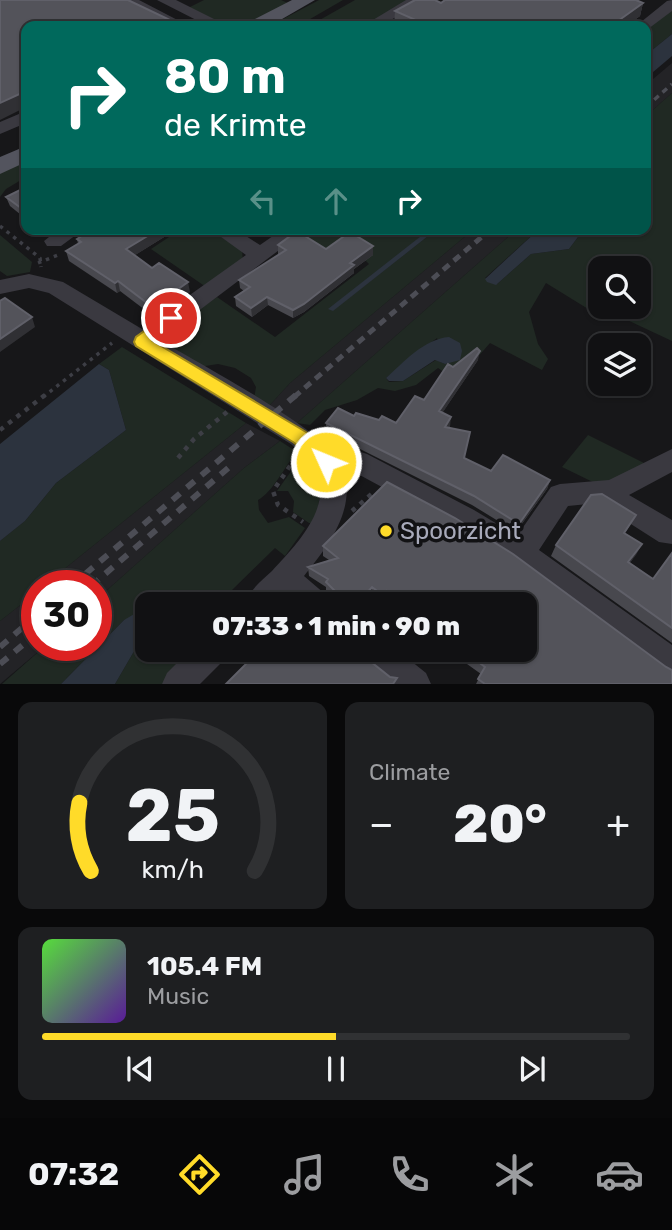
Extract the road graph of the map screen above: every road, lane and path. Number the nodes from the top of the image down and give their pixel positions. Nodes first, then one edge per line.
1 (128, 0) edge
2 (417, 0) edge
3 (303, 1) edge
4 (175, 2) edge
5 (672, 4) edge
6 (171, 21) edge
7 (211, 21) edge
8 (265, 21) edge
9 (380, 21) edge
10 (650, 21) edge
11 (21, 118) edge
12 (0, 129) edge
13 (21, 146) edge
14 (21, 156) edge
15 (0, 157) edge
16 (0, 167) edge
17 (0, 226) edge
18 (64, 235) edge
19 (228, 235) edge
20 (288, 235) edge
21 (54, 241) dead end
22 (260, 255) junction
23 (40, 268) junction
24 (0, 288) edge
25 (115, 340) dead end
26 (142, 342) junction
27 (229, 410) dead end
28 (0, 430) edge
29 (300, 453) dead end
30 (178, 458) dead end
31 (672, 460) edge
32 (329, 469) junction
33 (388, 477) junction
34 (602, 492) junction
35 (345, 522) edge
36 (307, 525) dead end
37 (669, 533) dead end
38 (521, 553) junction
39 (284, 579) junction
40 (270, 592) edge
41 (300, 592) edge
42 (200, 662) edge
43 (388, 662) edge
44 (672, 663) edge
45 (178, 684) edge
46 (415, 684) edge

1 - 6 street
2 - 9 street
3 - 8 main road
4 - 7 street
5 - 10 street
11 - 12 street
13 - 15 main road
14 - 16 main road
17 - 23 path
18 - 21 street
19 - 22 street
20 - 22 street
22 - 26 street
23 - 24 street
23 - 26 street
25 - 28 path
26 - 32 street
27 - 30 path
29 - 36 path
31 - 34 street
32 - 33 street
32 - 39 street
33 - 35 path
33 - 38 street
34 - 37 street
34 - 38 street
38 - 44 street
39 - 40 street
39 - 41 street
42 - 45 street
43 - 46 street

